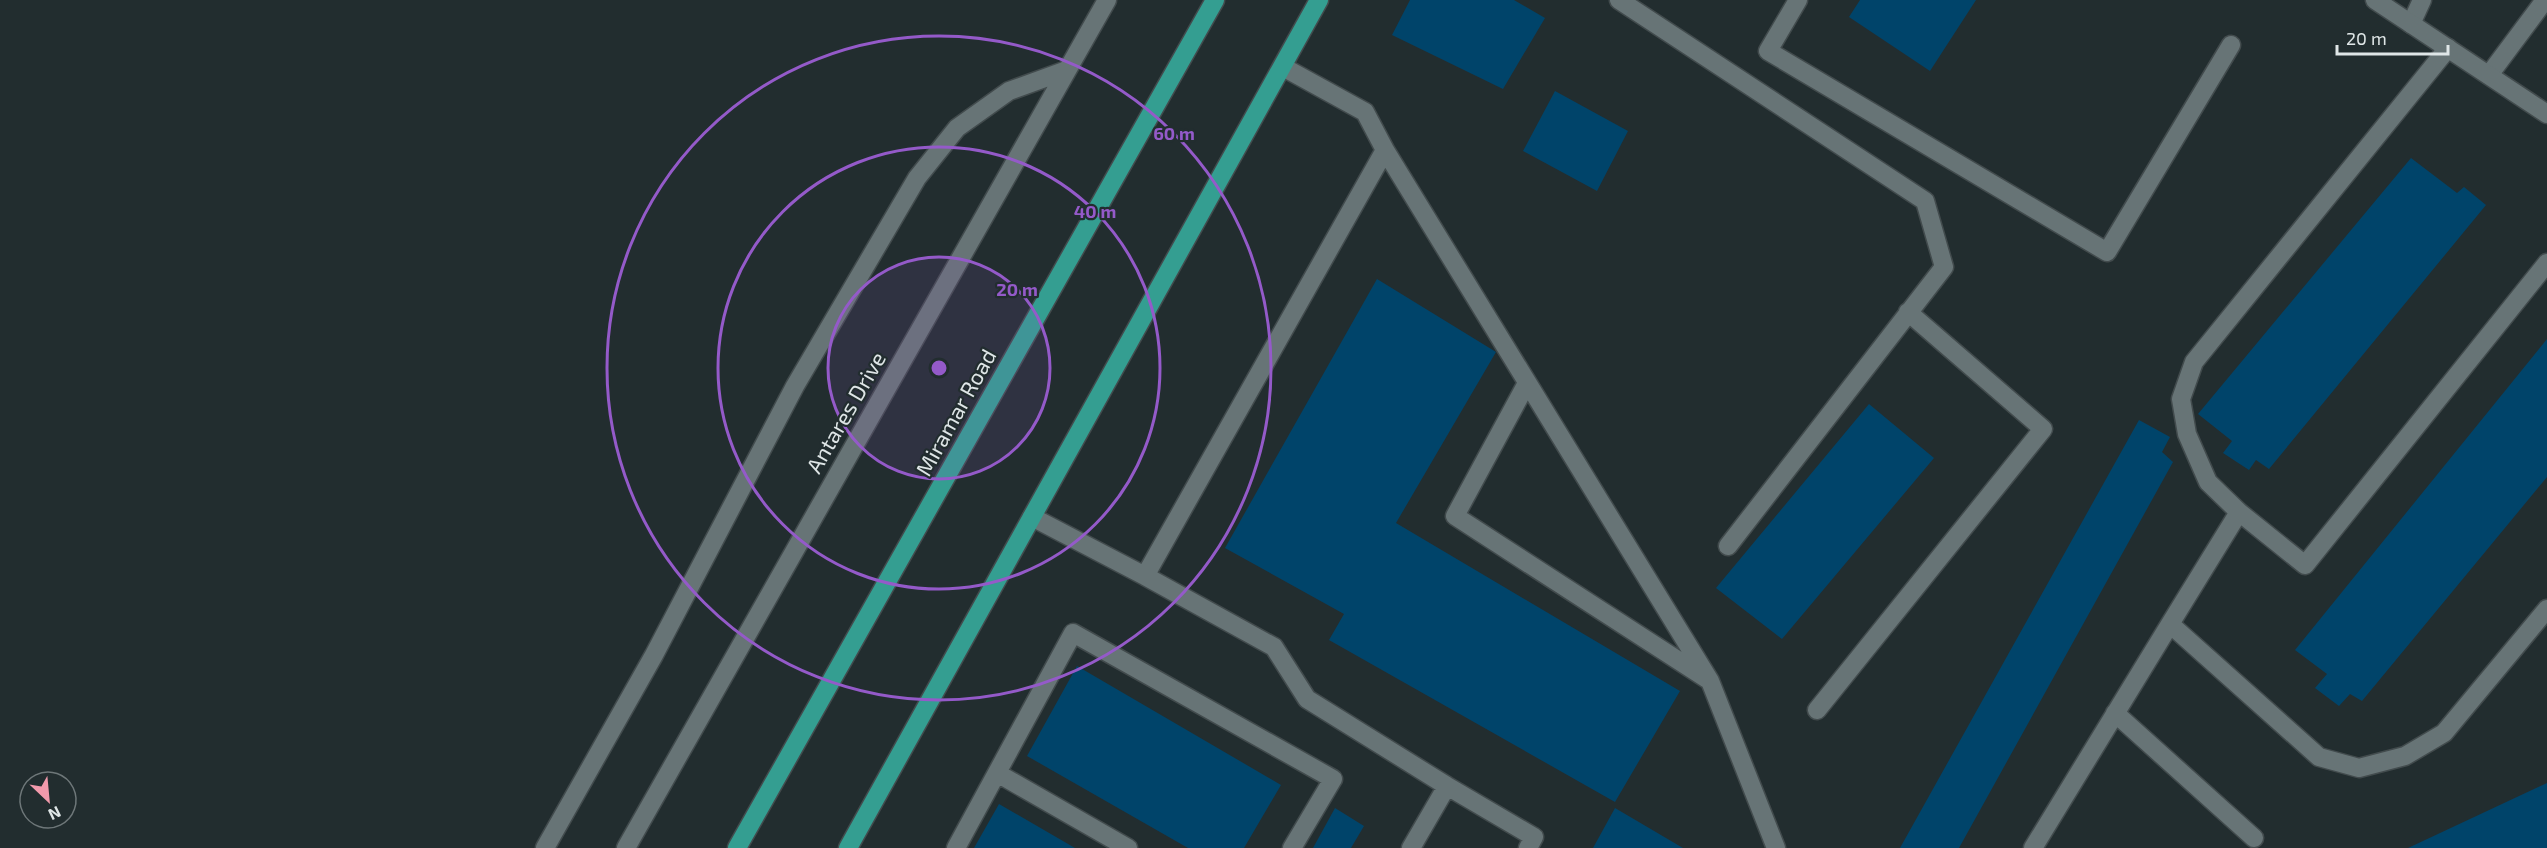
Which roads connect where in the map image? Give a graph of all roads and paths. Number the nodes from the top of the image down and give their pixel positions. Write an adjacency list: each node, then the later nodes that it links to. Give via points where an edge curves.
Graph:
1 (1107, 0): 13 (street, Antares Drive)
2 (1215, 0): 34 (main road, Miramar Road)
3 (1319, 0): 12 (main road)
4 (1619, 0): 18 (street, via 1925,201 1944,267)
5 (1798, 0): 10 (street, via 1768,51 2107,252)
6 (2375, 0): 9 (street)
7 (2422, 0): 9 (street)
8 (2545, 0): 14 (street)
9 (2411, 24): 11 (street)
10 (2231, 45)
11 (2448, 48): 14 (street); 20 (street, via 2194,362 2181,399 2187,434 2208,482)
12 (1282, 67): 16 (street, via 1365,112); 21 (main road)
13 (1067, 70): 32 (street, via 1009,91 957,128 917,178 795,386 654,655); 33 (street, Antares Drive)
14 (2489, 75): 15 (street)
15 (2547, 114)
16 (1385, 150): 19 (street); 23 (street)
17 (2547, 263): 20 (street, via 2305,565)
18 (1908, 312): 22 (street); 27 (street, via 2043,429)
19 (1527, 383): 26 (street); 26 (street, via 1455,516)
20 (2239, 512): 25 (street)
21 (1032, 517): 23 (street); 35 (main road)
22 (1728, 546)
23 (1145, 576): 30 (street, via 1274,647 1306,699)
24 (2547, 609): 25 (street, via 2444,733 2405,756 2359,768 2319,757)
25 (2170, 624): 28 (street)
26 (1710, 681): 41 (street)
27 (1817, 710)
28 (2115, 713): 31 (street); 42 (street)
29 (997, 773): 36 (street); 37 (street); 38 (street, via 1073,633 1333,779)
30 (1447, 786): 39 (street); 40 (street, via 1534,837)
31 (2254, 838)
32 (545, 848)
33 (626, 848)
34 (737, 848)
35 (848, 848)
36 (956, 848)
37 (1128, 848)
38 (1292, 848)
39 (1411, 848)
40 (1528, 848)
41 (1776, 848)
42 (2033, 848)

